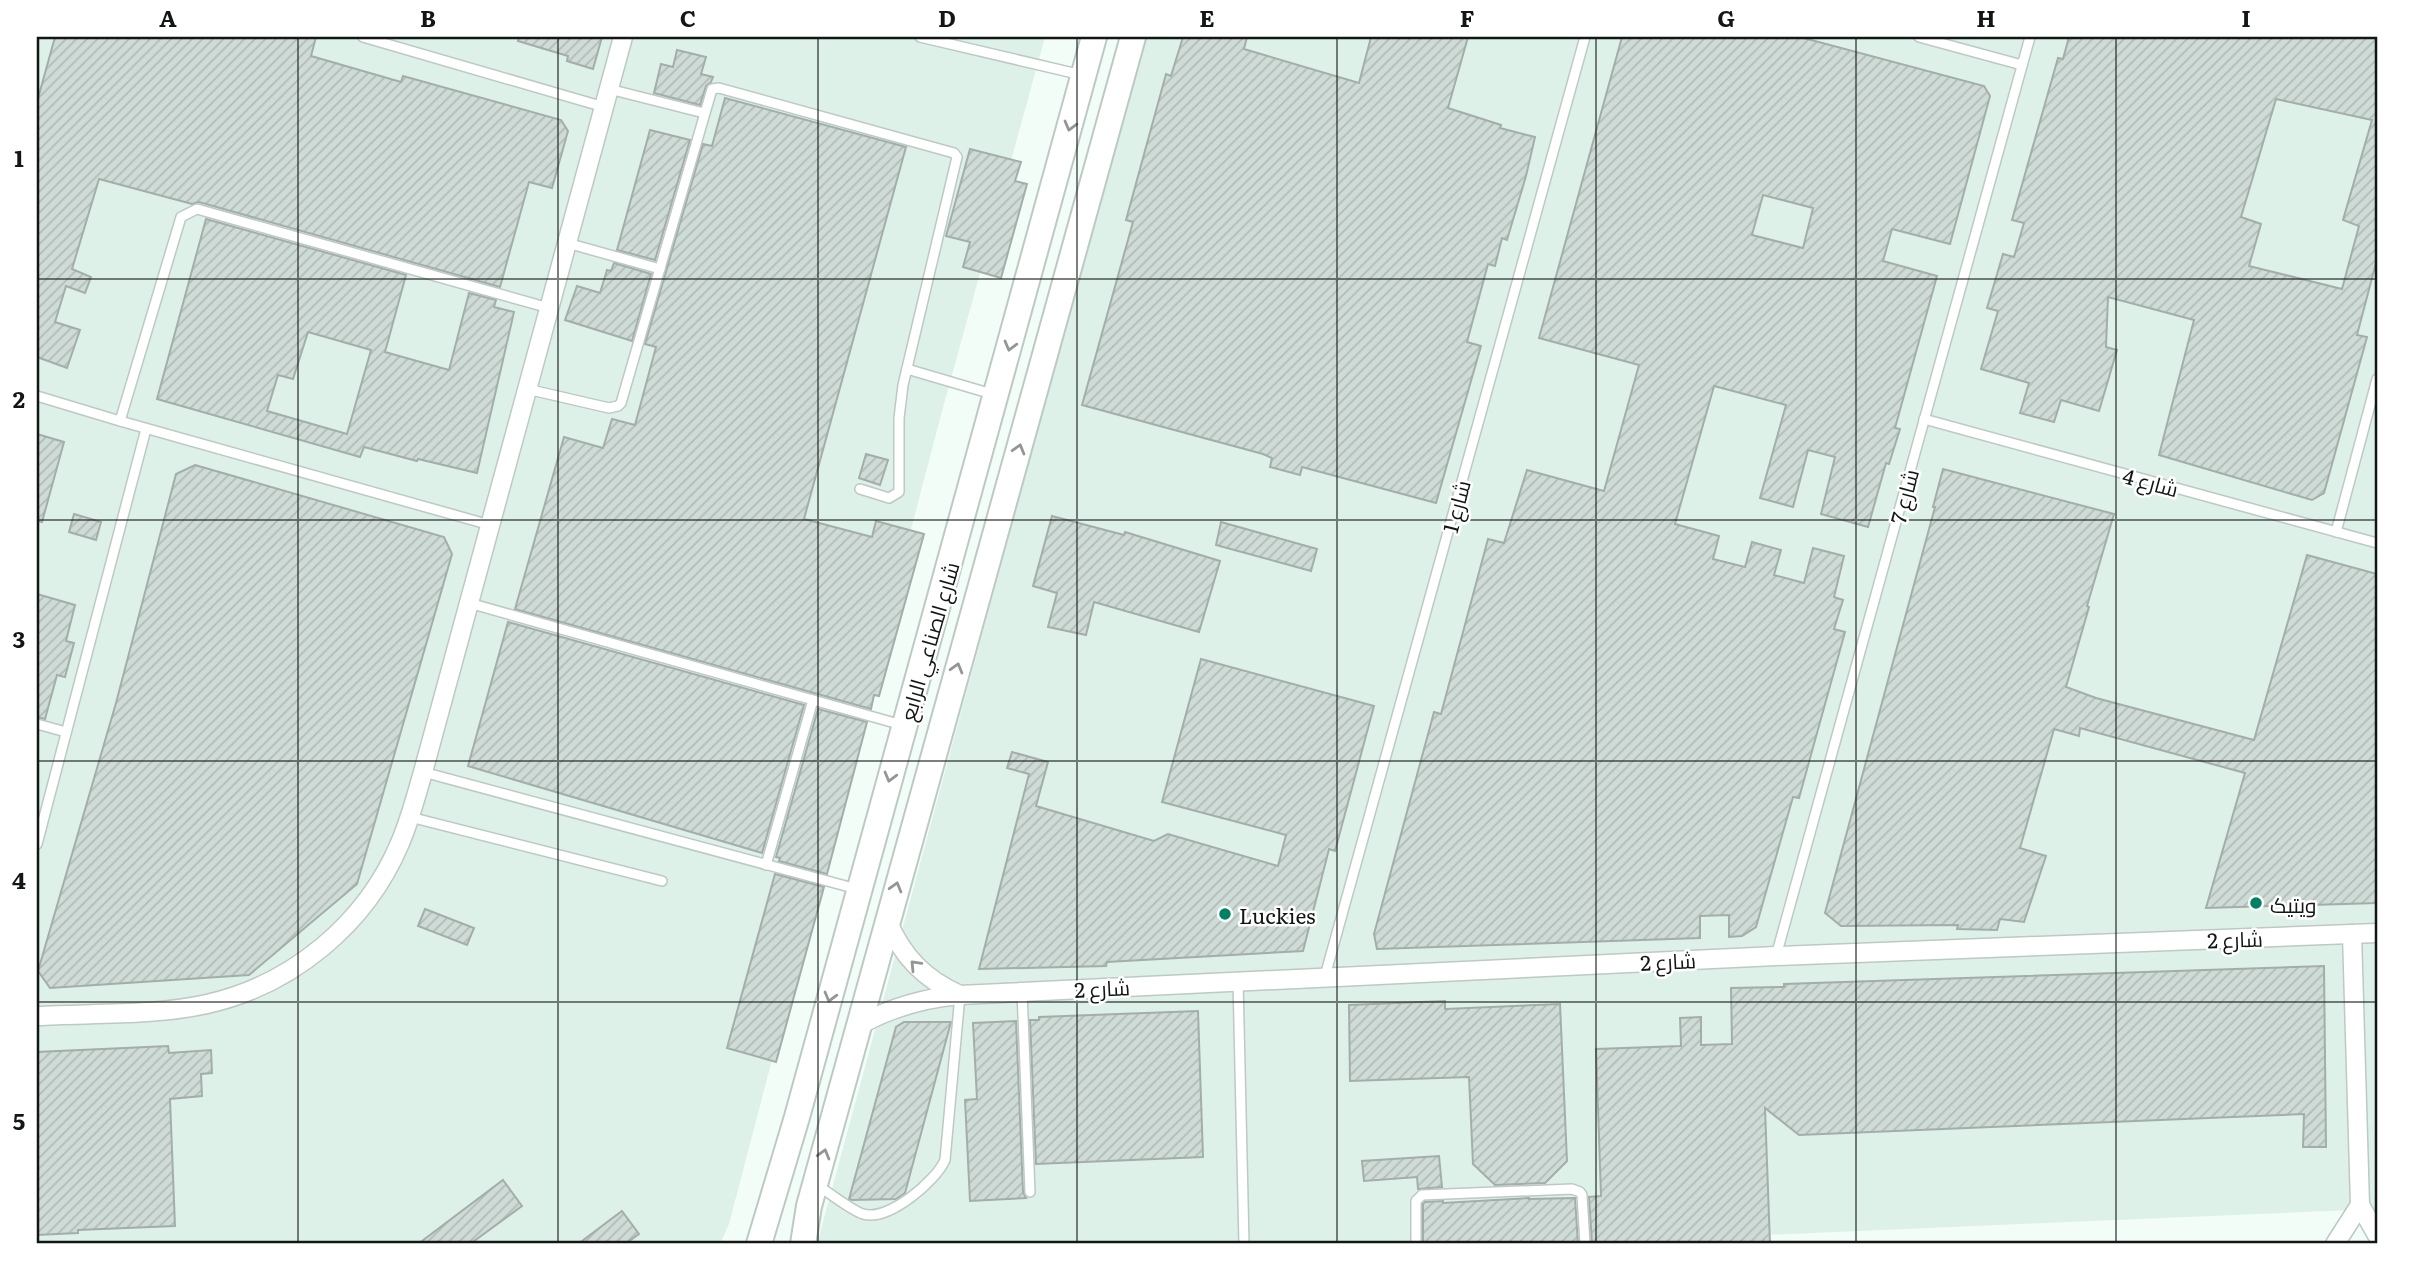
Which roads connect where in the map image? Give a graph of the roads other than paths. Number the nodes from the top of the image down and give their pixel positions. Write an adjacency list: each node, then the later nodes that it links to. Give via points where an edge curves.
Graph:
1 (363, 37): 11 (lane)
2 (623, 37): 11 (street)
3 (920, 37): 10 (lane)
4 (1094, 37): 10 (main road, شارع الصناعي الرابع)
5 (1133, 37): 39 (main road, شارع الصناعي الرابع, one-way to 5)
6 (1585, 37): 43 (lane, شارع 1)
7 (1919, 37): 9 (lane)
8 (2030, 37): 9 (lane, شارع 7)
9 (2022, 65): 21 (lane, شارع 7)
10 (1084, 75): 19 (main road, شارع الصناعي الرابع, one-way to 19)
11 (606, 98): 12 (lane); 13 (street)
12 (704, 113): 14 (lane); 16 (lane, via 716,87 957,155)
13 (567, 243): 14 (lane); 15 (street)
14 (660, 269): 18 (lane, via 618,407)
15 (549, 308): 18 (street); 22 (lane, via 197,209 181,218)
16 (907, 369): 19 (lane); 24 (lane, via 899,418 900,492 890,498)
17 (2377, 380): 26 (lane)
18 (527, 389): 25 (street)
19 (996, 395): 31 (main road, شارع الصناعي الرابع)
20 (37, 396): 22 (lane)
21 (1924, 419): 26 (lane, شارع 4); 42 (lane, شارع 7)
22 (120, 421): 23 (lane)
23 (146, 429): 25 (lane); 32 (lane)
24 (860, 489)
25 (490, 525): 28 (street)
26 (2336, 531): 27 (lane, شارع 4)
27 (2377, 543)
28 (469, 603): 29 (lane); 33 (street)
29 (813, 700): 31 (lane); 36 (lane)
30 (37, 724): 32 (lane)
31 (904, 725): 38 (main road, شارع الصناعي الرابع, one-way to 38)
32 (66, 732): 35 (lane)
33 (423, 772): 34 (street); 36 (lane)
34 (410, 817): 37 (lane); 47 (street, via 387,870 354,917 334,938 262,986 178,1009)
35 (37, 844)
36 (766, 865): 38 (lane)
37 (662, 881)
38 (859, 890): 53 (main road, شارع الصناعي الرابع, one-way to 53)
39 (887, 920): 46 (street, one-way to 39, via 940,986 907,958); 48 (main road, شارع الصناعي الرابع)
40 (2377, 933): 41 (street, شارع 2)
41 (2352, 934): 42 (street, شارع 2); 51 (street)
42 (1776, 956): 43 (street, شارع 2)
43 (1325, 976): 44 (street, شارع 2)
44 (1238, 980): 45 (street, شارع 2); 55 (lane)
45 (1022, 992): 46 (street, شارع 2); 50 (lane)
46 (960, 995): 48 (street, شارع 2, via 908,1003); 49 (lane, via 945,1160 940,1171 887,1213 864,1215)
47 (37, 1016)
48 (861, 1024): 49 (main road, شارع الصناعي الرابع, one-way to 48)
49 (815, 1184): 54 (main road, شارع الصناعي الرابع)
50 (1030, 1192)
51 (2360, 1205): 52 (street); 58 (street)
52 (2377, 1235)
53 (760, 1242)
54 (803, 1244)
55 (1244, 1244)
56 (1416, 1244): 57 (lane, via 1416,1206 1422,1195 1572,1189 1582,1195)
57 (1585, 1244)
58 (2335, 1244)

